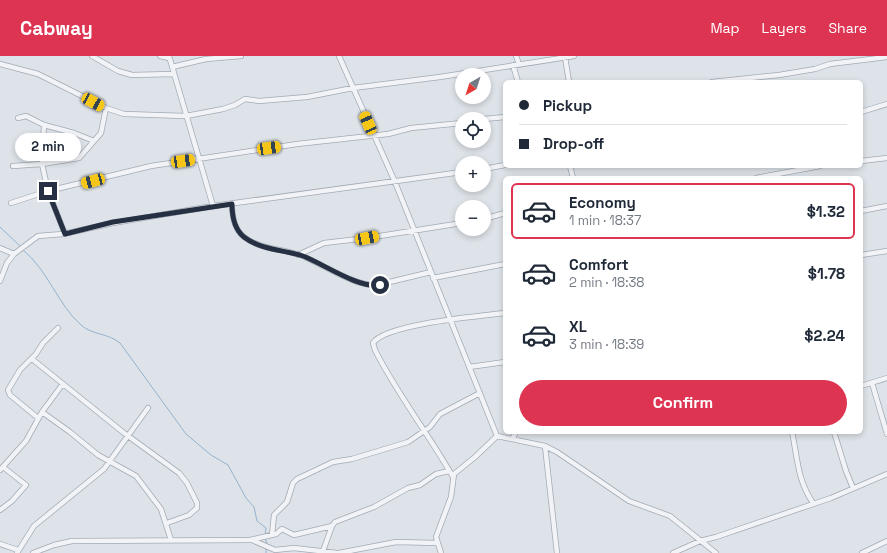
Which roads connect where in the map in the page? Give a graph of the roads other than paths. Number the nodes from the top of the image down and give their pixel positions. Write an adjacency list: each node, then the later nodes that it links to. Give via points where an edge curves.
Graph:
1 (92, 56): 14 (street, via 118,71 132,75)
2 (160, 56): 7 (street)
3 (242, 56): 13 (street, via 206,59)
4 (339, 56): 18 (street)
5 (516, 56): 11 (street)
6 (574, 56): 8 (street)
7 (169, 57): 13 (street)
8 (565, 57): 11 (street); 16 (street)
9 (887, 57): 17 (street, via 830,64 779,75)
10 (0, 64): 20 (street, via 38,74)
11 (519, 64): 12 (street)
12 (513, 65): 15 (street); 18 (street)
13 (172, 67): 14 (street)
14 (173, 74): 22 (street)
15 (517, 80)
16 (569, 80)
17 (731, 80)
18 (353, 88): 22 (street, via 307,97 259,101 245,99 223,109); 28 (street)
19 (887, 104): 21 (street)
20 (106, 108): 22 (street, via 124,114); 29 (street, via 103,130)
21 (863, 111)
22 (186, 116): 31 (street)
23 (503, 117): 25 (street)
24 (18, 118): 27 (street, via 26,116)
25 (491, 118)
26 (455, 124): 28 (street)
27 (44, 125): 29 (street); 33 (street)
28 (373, 134): 31 (street); 40 (street)
29 (94, 141): 33 (street, via 79,158)
30 (887, 158): 32 (street)
31 (198, 159): 41 (street, via 128,170); 44 (street)
32 (863, 161)
33 (42, 164): 35 (street); 41 (street)
34 (503, 165): 36 (street)
35 (13, 166)
36 (491, 168)
37 (809, 168): 39 (street)
38 (455, 173): 40 (street)
39 (767, 176)
40 (394, 182): 43 (street); 50 (street)
41 (48, 191): 42 (street); 51 (street)
42 (11, 203)
43 (232, 204): 44 (street); 55 (street, via 233,220 244,237 279,251)
44 (213, 206): 51 (street, via 113,222)
45 (887, 206): 46 (street)
46 (863, 211)
47 (503, 213): 48 (street)
48 (491, 216)
49 (455, 224): 50 (street)
50 (413, 229): 55 (street, via 324,243); 58 (street)
51 (65, 234): 54 (street, via 38,236)
52 (0, 248): 54 (street)
53 (887, 252): 56 (street)
54 (14, 254): 60 (street)
55 (298, 255): 58 (street, via 371,285)
56 (863, 255)
57 (503, 264): 59 (street)
58 (431, 272): 59 (street)
59 (433, 278): 62 (street)
60 (0, 281)
61 (503, 313): 62 (street)
62 (451, 320): 66 (street); 75 (street, via 390,332 374,343 392,384)
63 (58, 328): 64 (street)
64 (32, 359): 69 (street); 74 (street, via 19,373 8,392)
65 (503, 362): 66 (street)
66 (469, 367): 71 (street)
67 (887, 378): 68 (street)
68 (872, 383): 70 (street); 79 (street)
69 (62, 384): 73 (street); 80 (street)
70 (863, 385)
71 (480, 393): 75 (street, via 440,414); 81 (street)
72 (148, 408): 80 (street)
73 (42, 412): 74 (street); 84 (street)
74 (38, 418): 85 (street, via 26,442)
75 (425, 431): 86 (street); 94 (street, via 408,442 333,462 297,479 287,502 274,514)
76 (515, 434): 82 (street)
77 (792, 434): 90 (street, via 800,478)
78 (835, 434): 89 (street)
79 (887, 434)
80 (128, 436): 84 (street); 92 (street, via 182,476 197,503 197,508 193,512)
81 (497, 436): 82 (street); 88 (street)
82 (513, 438): 83 (street)
83 (545, 446): 97 (street, via 629,500 670,516); 107 (street)
84 (110, 463): 92 (street, via 136,476 161,509); 102 (street, via 34,526)
85 (2, 468): 91 (street, via 26,485)
86 (450, 471): 88 (street); 93 (street, via 436,474 420,485 408,488 374,507 339,520)
87 (887, 474): 89 (street)
88 (453, 476): 99 (street, via 451,497 438,528)
89 (853, 488): 90 (street)
90 (813, 503): 97 (street)
91 (0, 510)
92 (167, 523): 95 (street)
93 (332, 526): 94 (street, via 294,535 282,530); 103 (street)
94 (272, 535): 96 (street)
95 (171, 540): 96 (street); 104 (street, via 72,541)
96 (252, 540): 103 (street, via 275,550 294,548)
97 (700, 541): 108 (street); 109 (street)
98 (887, 541): 101 (street)
99 (437, 543): 105 (street, via 396,542); 106 (street)
100 (0, 544): 102 (street)
101 (873, 551): 110 (street)
102 (17, 552)
103 (323, 552): 105 (street)
104 (33, 553)
105 (338, 553)
106 (441, 553)
107 (557, 553)
108 (673, 553)
109 (716, 553)
110 (862, 553)

